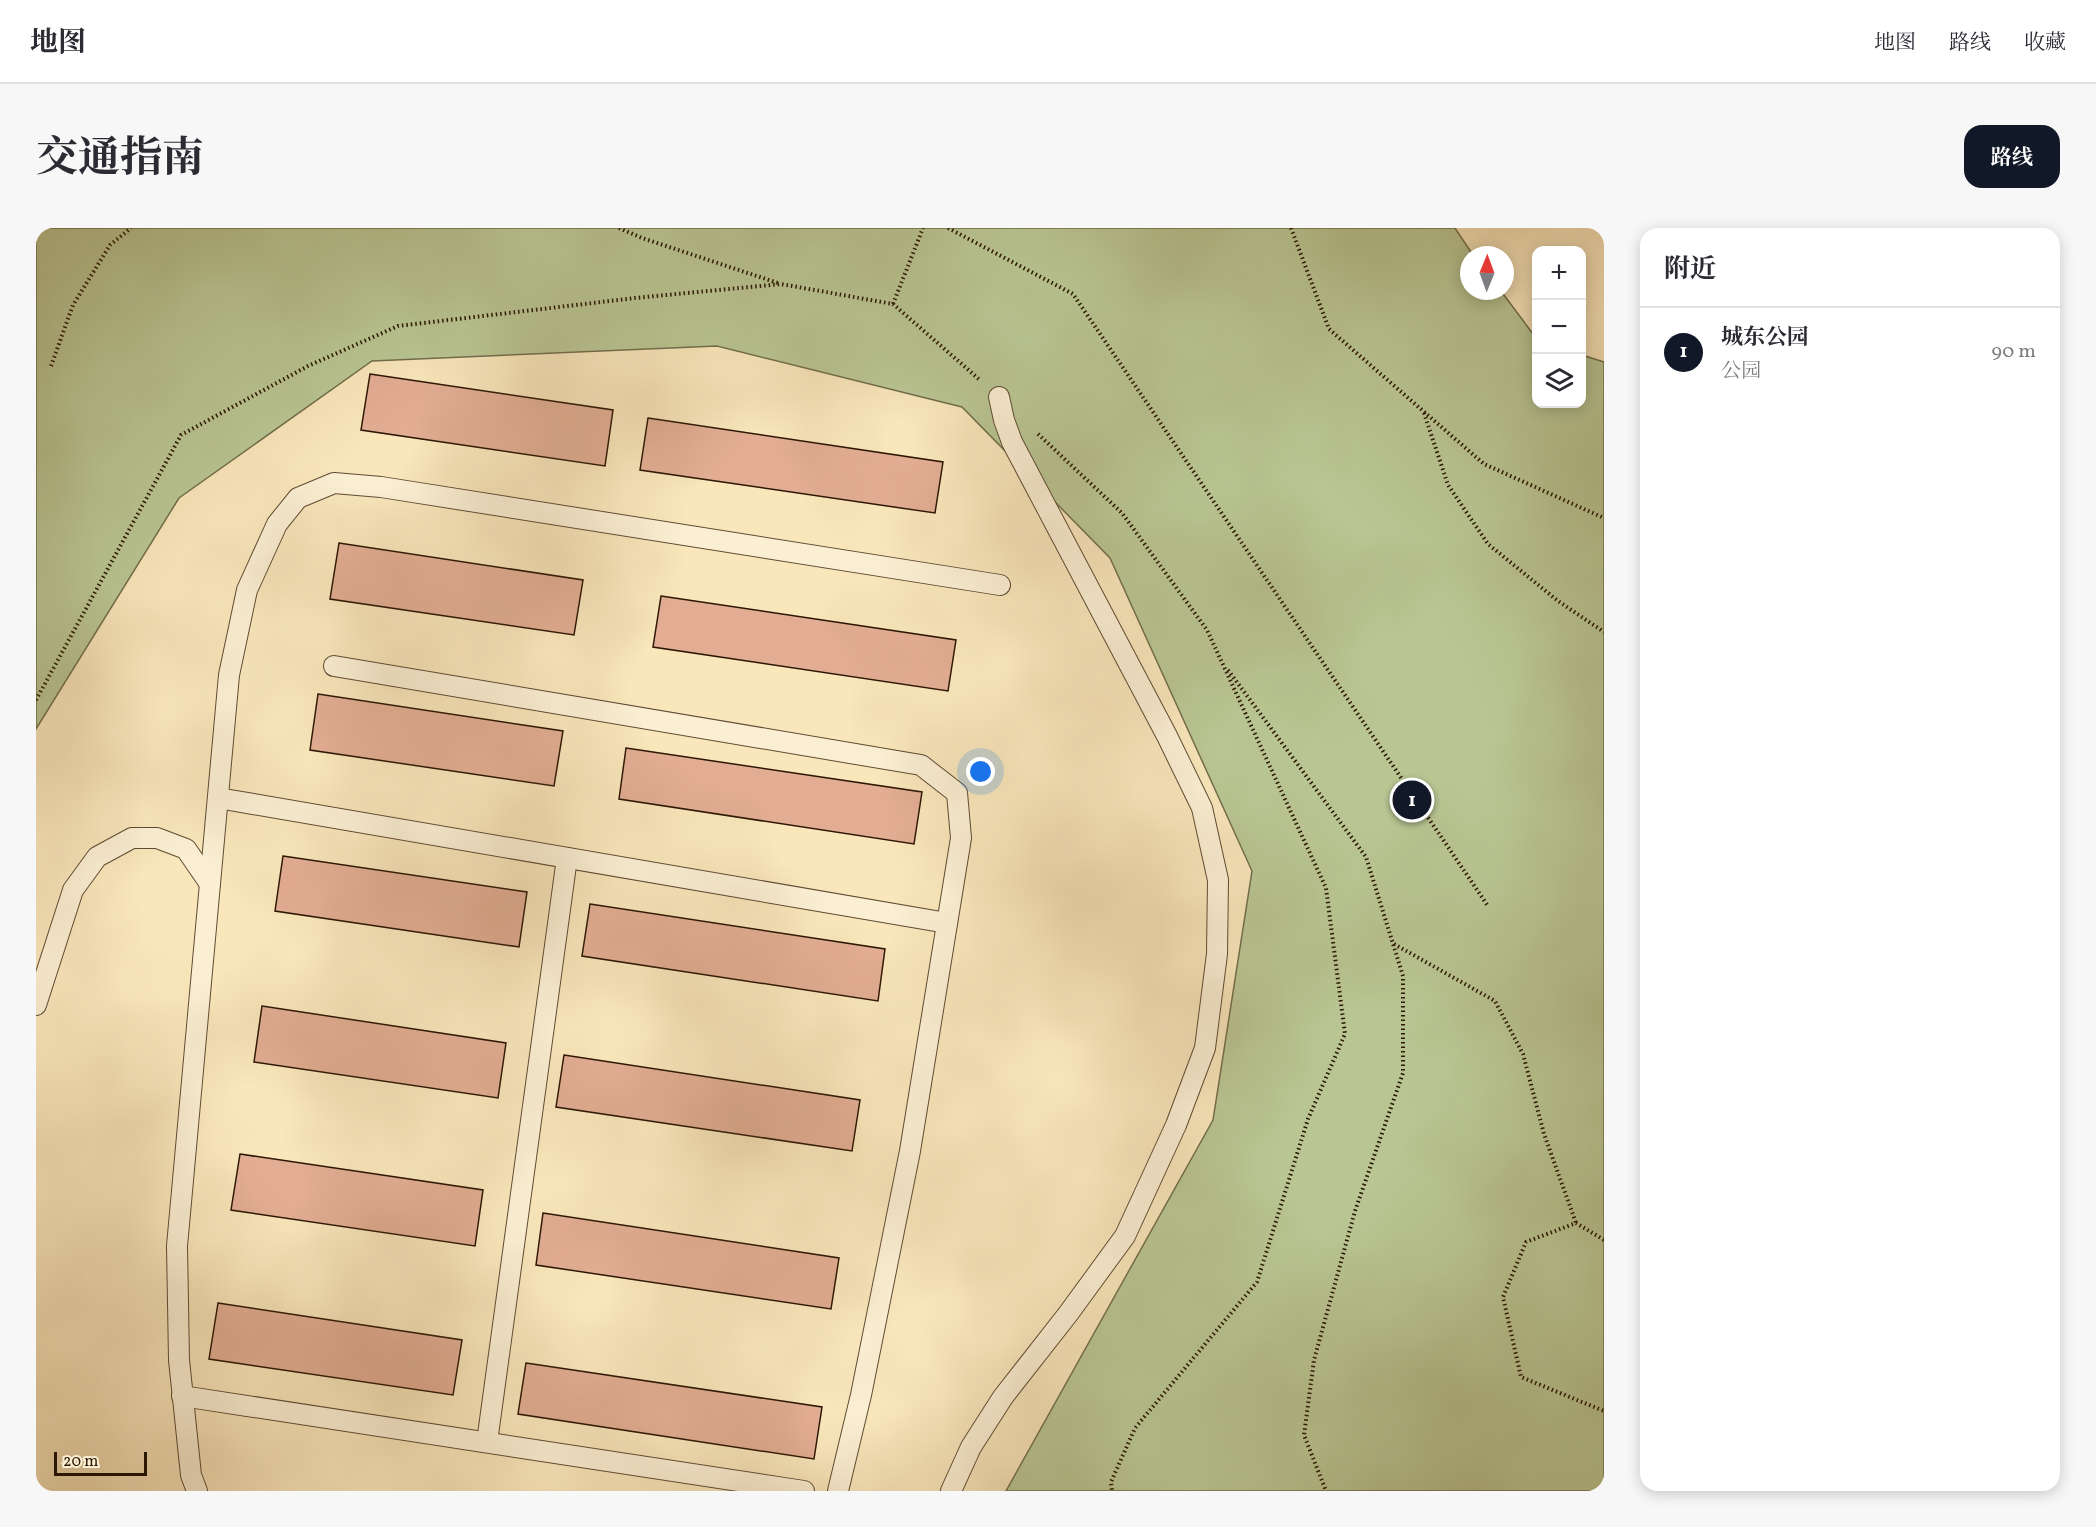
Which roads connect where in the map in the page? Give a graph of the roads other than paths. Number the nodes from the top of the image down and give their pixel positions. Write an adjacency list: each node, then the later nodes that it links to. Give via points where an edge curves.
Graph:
1 (999, 397): 14 (lane, via 1012,442 1202,808 1218,880 1217,954 1205,1048 1176,1125 1125,1236 1003,1396 971,1447)
2 (1000, 585): 4 (lane, via 381,487 334,483 298,498 277,524 247,590 229,675)
3 (334, 666): 7 (lane, via 921,765 957,793 961,838)
4 (218, 798): 5 (lane); 6 (lane)
5 (567, 858): 7 (lane); 10 (lane)
6 (210, 884): 8 (lane, via 186,849 157,838 132,838 97,857 73,890); 9 (lane, via 177,1245)
7 (946, 923): 13 (lane, via 910,1151)
8 (36, 1005)
9 (182, 1396): 10 (lane); 11 (lane, via 191,1474)
10 (488, 1442): 12 (lane)
11 (197, 1491)
12 (804, 1491)
13 (838, 1491)
14 (951, 1491)

